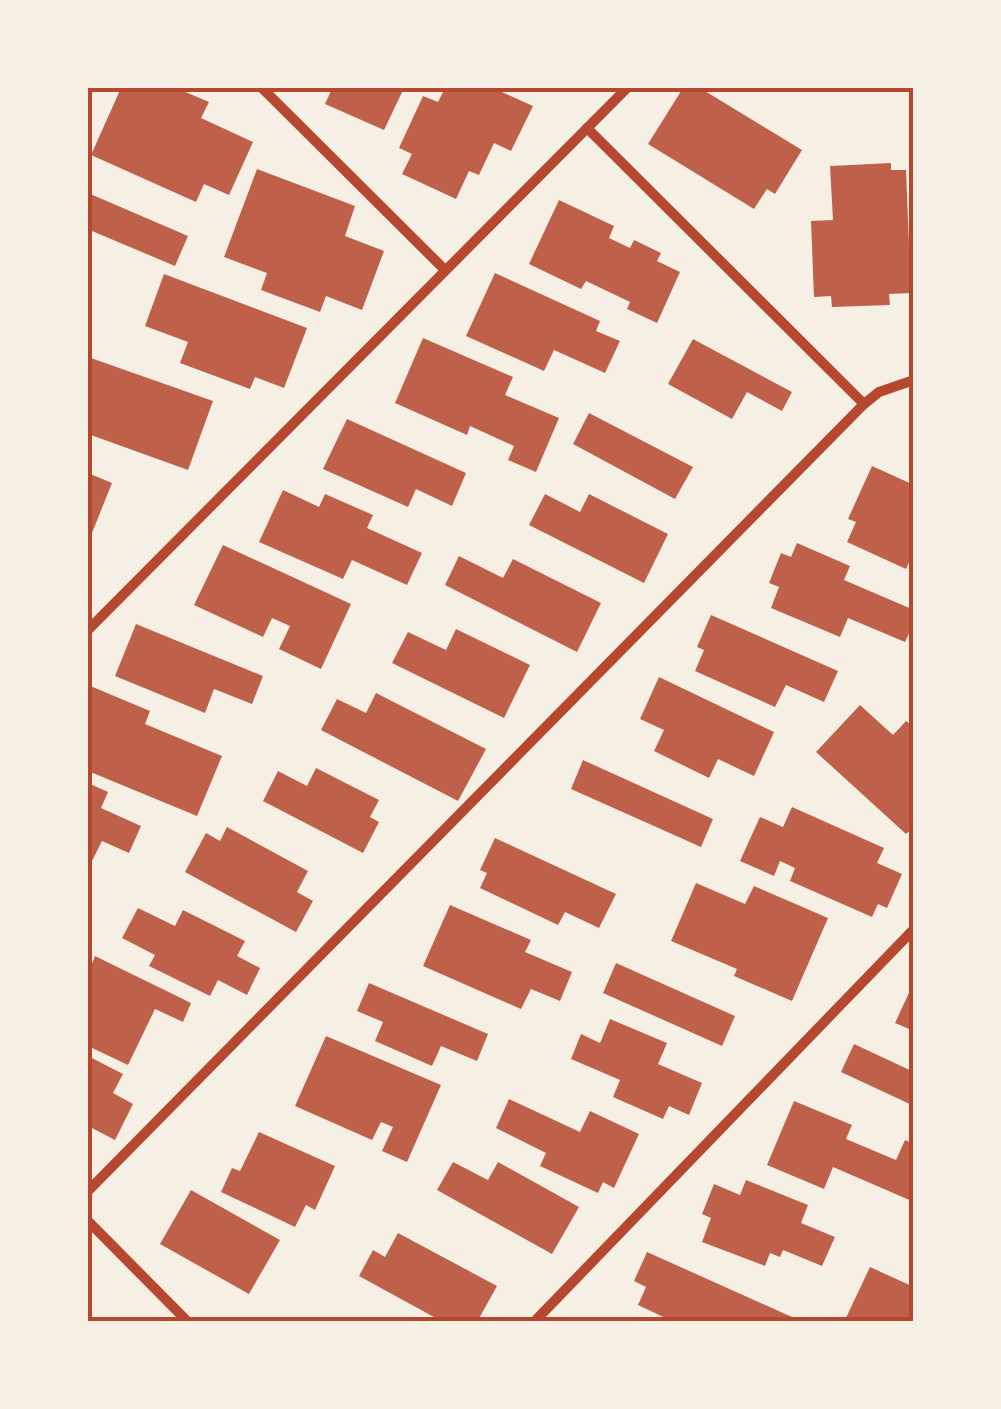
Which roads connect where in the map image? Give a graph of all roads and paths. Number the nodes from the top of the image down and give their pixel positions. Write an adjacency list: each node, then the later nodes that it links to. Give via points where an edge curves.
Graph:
1 (262, 88): 4 (street)
2 (627, 88): 3 (street)
3 (588, 128): 4 (street); 6 (street)
4 (444, 270): 7 (street)
5 (914, 380): 6 (street)
6 (864, 404): 9 (street)
7 (88, 630)
8 (914, 929): 12 (street)
9 (88, 1191)
10 (88, 1221): 11 (street)
11 (188, 1322)
12 (534, 1322)

